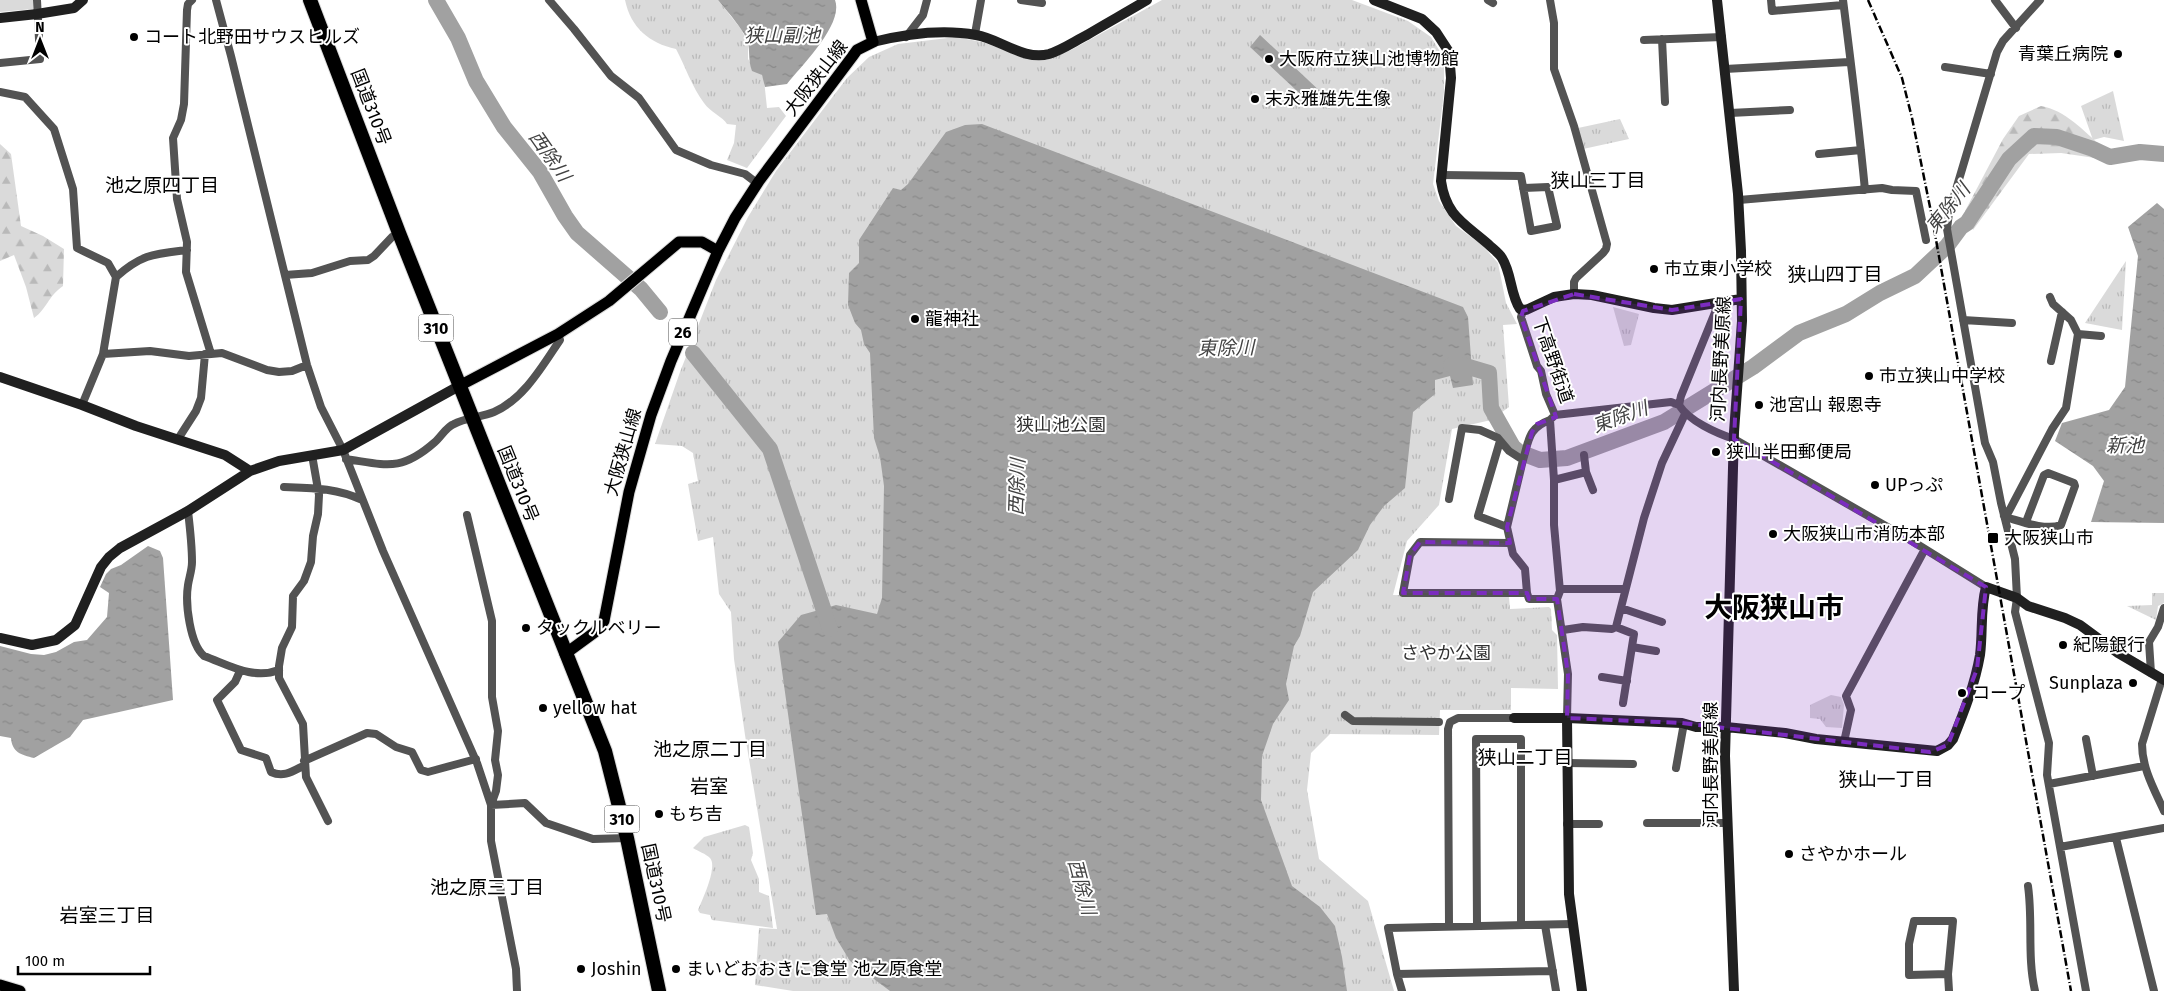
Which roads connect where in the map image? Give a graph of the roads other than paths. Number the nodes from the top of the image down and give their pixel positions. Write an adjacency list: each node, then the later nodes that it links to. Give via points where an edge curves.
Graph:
1 (37, 0): 21 (street)
2 (83, 0): 21 (street, via 74,8)
3 (192, 0): 48 (street, via 188,4 184,104 173,138 177,199)
4 (216, 0): 50 (street)
5 (310, 0): 46 (highway, 国道310号 / 310)
6 (549, 0): 42 (street, via 611,76 640,98 676,150 744,174)
7 (862, 0): 29 (main road, 大阪狭山線)
8 (927, 0): 25 (street, via 923,15)
9 (981, 0): 24 (street)
10 (1021, 0): 19 (street)
11 (1146, 0): 24 (street, via 1049,54 1024,52)
12 (1374, 0): 41 (street, via 1422,20 1436,32 1449,52 1451,78)
13 (1550, 0): 52 (street, via 1554,23 1554,69 1574,126 1606,244 1603,253 1576,278)
14 (1717, 0): 26 (street, 河内長野美原線)
15 (1771, 0): 20 (street, via 1772,11)
16 (1994, 0): 23 (street)
17 (2040, 0): 23 (street)
18 (1843, 2): 20 (street); 30 (street)
19 (1042, 3)
20 (1807, 4)
21 (38, 14): 22 (street); 31 (street, via 40,60)
22 (0, 18)
23 (2016, 28): 34 (street, via 2000,47)
24 (975, 34): 25 (street)
25 (906, 36): 29 (street)
26 (1722, 36): 28 (street); 33 (street, 河内長野美原線)
27 (1644, 40): 28 (street)
28 (1662, 40): 36 (street)
29 (873, 42): 42 (main road, 大阪狭山線 / 26, via 857,50)
30 (1849, 62): 33 (street); 39 (street)
31 (0, 63)
32 (1945, 67): 34 (street)
33 (1725, 69): 38 (street, 河内長野美原線)
34 (1991, 74): 58 (street, via 1947,222)
35 (0, 92): 51 (street, via 25,97 54,128 72,189 77,248 108,263)
36 (1665, 102)
37 (1790, 110): 38 (street)
38 (1730, 113): 45 (street, 河内長野美原線)
39 (1861, 150): 40 (street); 44 (street)
40 (1819, 154)
41 (1442, 175): 43 (street, via 1521,176); 56 (street, via 1443,194 1448,206 1465,227 1502,256 1517,304)
42 (758, 184): 49 (main road, 大阪狭山線 / 26)
43 (1523, 188): 43 (street, via 1548,187 1557,226 1531,231)
44 (1864, 190): 45 (street); 47 (street, via 1916,191)
45 (1739, 200): 54 (street, 河内長野美原線)
46 (399, 233): 50 (street, via 368,260 350,261 312,273); 68 (highway, 国道310号 / 310)
47 (1926, 240)
48 (187, 250): 51 (street, via 144,257); 64 (street, via 187,280)
49 (718, 251): 60 (main road, via 702,242 679,242 609,301); 109 (main road, 大阪狭山線 / 26, via 650,415 629,492 604,621 595,632)
50 (285, 275): 66 (street)
51 (116, 277): 63 (street)
52 (1574, 294): 55 (street, via 1672,310); 56 (street, via 1554,297)
53 (2050, 297): 57 (street)
54 (1742, 299): 55 (street); 74 (street, 河内長野美原線)
55 (1714, 304): 70 (street, via 1716,310)
56 (1524, 311): 71 (street, 下高野街道, via 1521,317 1541,371)
57 (2062, 312): 61 (street, via 2072,320); 65 (street)
58 (1963, 320): 59 (street); 90 (street, via 1985,443 1993,462)
59 (2012, 323)
60 (558, 334): 68 (main road); 72 (street, via 560,340 521,392 495,412)
61 (2078, 334): 62 (street); 90 (street, via 2066,408)
62 (2101, 336)
63 (103, 354): 64 (street, via 150,351 188,356); 69 (street)
64 (208, 354): 66 (street, via 222,353 267,370 292,371); 73 (street, via 201,398)
65 (2052, 361)
66 (307, 365): 76 (street, via 321,407)
67 (0, 378): 69 (street)
68 (459, 386): 72 (highway, 国道310号 / 310); 76 (street)
69 (82, 405): 73 (street)
70 (1682, 410): 71 (street, 下高野街道, via 1671,402); 74 (street); 97 (street, via 1644,518)
71 (1552, 417): 79 (street, via 1537,424); 82 (street)
72 (473, 419): 76 (street, via 454,424 404,463 390,465); 109 (highway, 国道310号 / 310)
73 (178, 439): 80 (street, via 225,455)
74 (1734, 439): 94 (street); 122 (street, 河内長野美原線)
75 (1500, 441): 79 (street, via 1509,451); 86 (street, via 1480,430 1462,428); 92 (street, via 1478,516)
76 (345, 454): 77 (street); 87 (street)
77 (312, 455): 80 (street); 84 (street)
78 (1584, 455): 81 (street)
79 (1524, 456): 92 (street)
80 (250, 471): 88 (street)
81 (1586, 472): 82 (street); 85 (street)
82 (1554, 480): 96 (street)
83 (284, 487): 84 (street)
84 (318, 488): 87 (street, via 347,493); 110 (street, via 311,562 304,581 293,596 292,627 282,648)
85 (1593, 490)
86 (1450, 499)
87 (362, 500): 125 (street)
88 (188, 511): 106 (street, via 109,556 75,625 56,640 32,645); 111 (street, via 192,537 192,564 187,586 191,633 204,656)
89 (467, 515): 133 (street, via 492,621 492,697 498,731 495,760 498,775)
90 (2004, 516): 91 (street); 99 (street, via 2016,559)
91 (2026, 522): 91 (street, via 2061,525 2074,483 2044,474)
92 (1507, 528): 93 (street)
93 (1510, 543): 98 (street, via 1513,554 1525,569); 98 (street, via 1420,542 1410,555 1402,593)
94 (1924, 549): 95 (street); 124 (street, via 1846,696 1851,710)
95 (1986, 587): 99 (street); 124 (street, via 1981,608 1977,670 1960,721 1948,745 1930,752)
96 (1560, 589): 97 (street); 100 (street)
97 (1626, 589): 101 (street)
98 (1527, 593): 100 (street, via 1530,599)
99 (2017, 598): 112 (street, via 2028,606 2080,625); 132 (street, via 2016,612 2049,743)
100 (1558, 599): 105 (street)
101 (1621, 608): 103 (street); 104 (street)
102 (2164, 608): 112 (street, via 2149,642)
103 (1662, 622)
104 (1616, 627): 105 (street); 107 (street, via 1634,634)
105 (1563, 630): 119 (street, via 1568,674)
106 (0, 638)
107 (1632, 647): 108 (street); 115 (street)
108 (1656, 651)
109 (565, 654): 141 (highway, 国道310号 / 310, via 605,751)
110 (279, 670): 111 (street, via 263,673); 126 (street, via 279,678 303,724)
111 (240, 671): 126 (street, via 235,682 216,700 241,750 266,758 271,772 278,775 286,775)
112 (2151, 673): 114 (street)
113 (1602, 677): 115 (street)
114 (2163, 680): 129 (street, via 2142,744)
115 (1627, 681): 116 (street)
116 (1623, 703)
117 (1345, 715): 120 (street, via 1353,721)
118 (1514, 718): 119 (street); 146 (street, via 1458,718 1450,722)
119 (1567, 718): 121 (street); 127 (street)
120 (1439, 722)
121 (1684, 723): 122 (street, via 1696,727); 130 (street)
122 (1726, 727): 124 (street); 136 (street, 河内長野美原線)
123 (2086, 739): 131 (street)
124 (1844, 742)
125 (476, 759): 126 (street, via 428,772 421,770 412,752 376,734 367,733); 133 (street)
126 (304, 763): 135 (street, via 306,777)
127 (1567, 763): 128 (street); 138 (street)
128 (1632, 764)
129 (2144, 766): 131 (street); 134 (street)
130 (1676, 768)
131 (2093, 776): 132 (street)
132 (2049, 784): 143 (street)
133 (491, 805): 141 (street, via 525,803 546,823 593,839); 155 (street, via 491,841 516,969)
134 (2164, 811)
135 (328, 821)
136 (1727, 822): 137 (street); 160 (street, 河内長野美原線)
137 (1646, 823)
138 (1567, 824): 139 (street); 145 (street)
139 (1600, 824)
140 (2164, 828): 142 (street)
141 (627, 838): 156 (highway, 国道310号 / 310)
142 (2116, 838): 143 (street); 164 (street)
143 (2060, 847): 163 (street)
144 (2028, 886): 162 (street)
145 (1572, 924): 148 (street); 159 (street)
146 (1449, 925): 149 (street); 151 (street, via 1388,928)
147 (1521, 925): 148 (street); 149 (street); 149 (street, via 1521,739 1476,739)
148 (1545, 925): 150 (street)
149 (1477, 926)
150 (1553, 971): 151 (street); 158 (street)
151 (1396, 974): 157 (street)
152 (1948, 974): 152 (street, via 1953,921 1914,921 1909,944 1909,975); 161 (street)
153 (0, 985): 154 (main road)
154 (20, 991)
155 (517, 991)
156 (659, 991)
157 (1402, 991)
158 (1556, 991)
159 (1582, 991)
160 (1734, 991)
161 (1949, 991)
162 (2035, 991)
163 (2086, 991)
164 (2154, 991)

